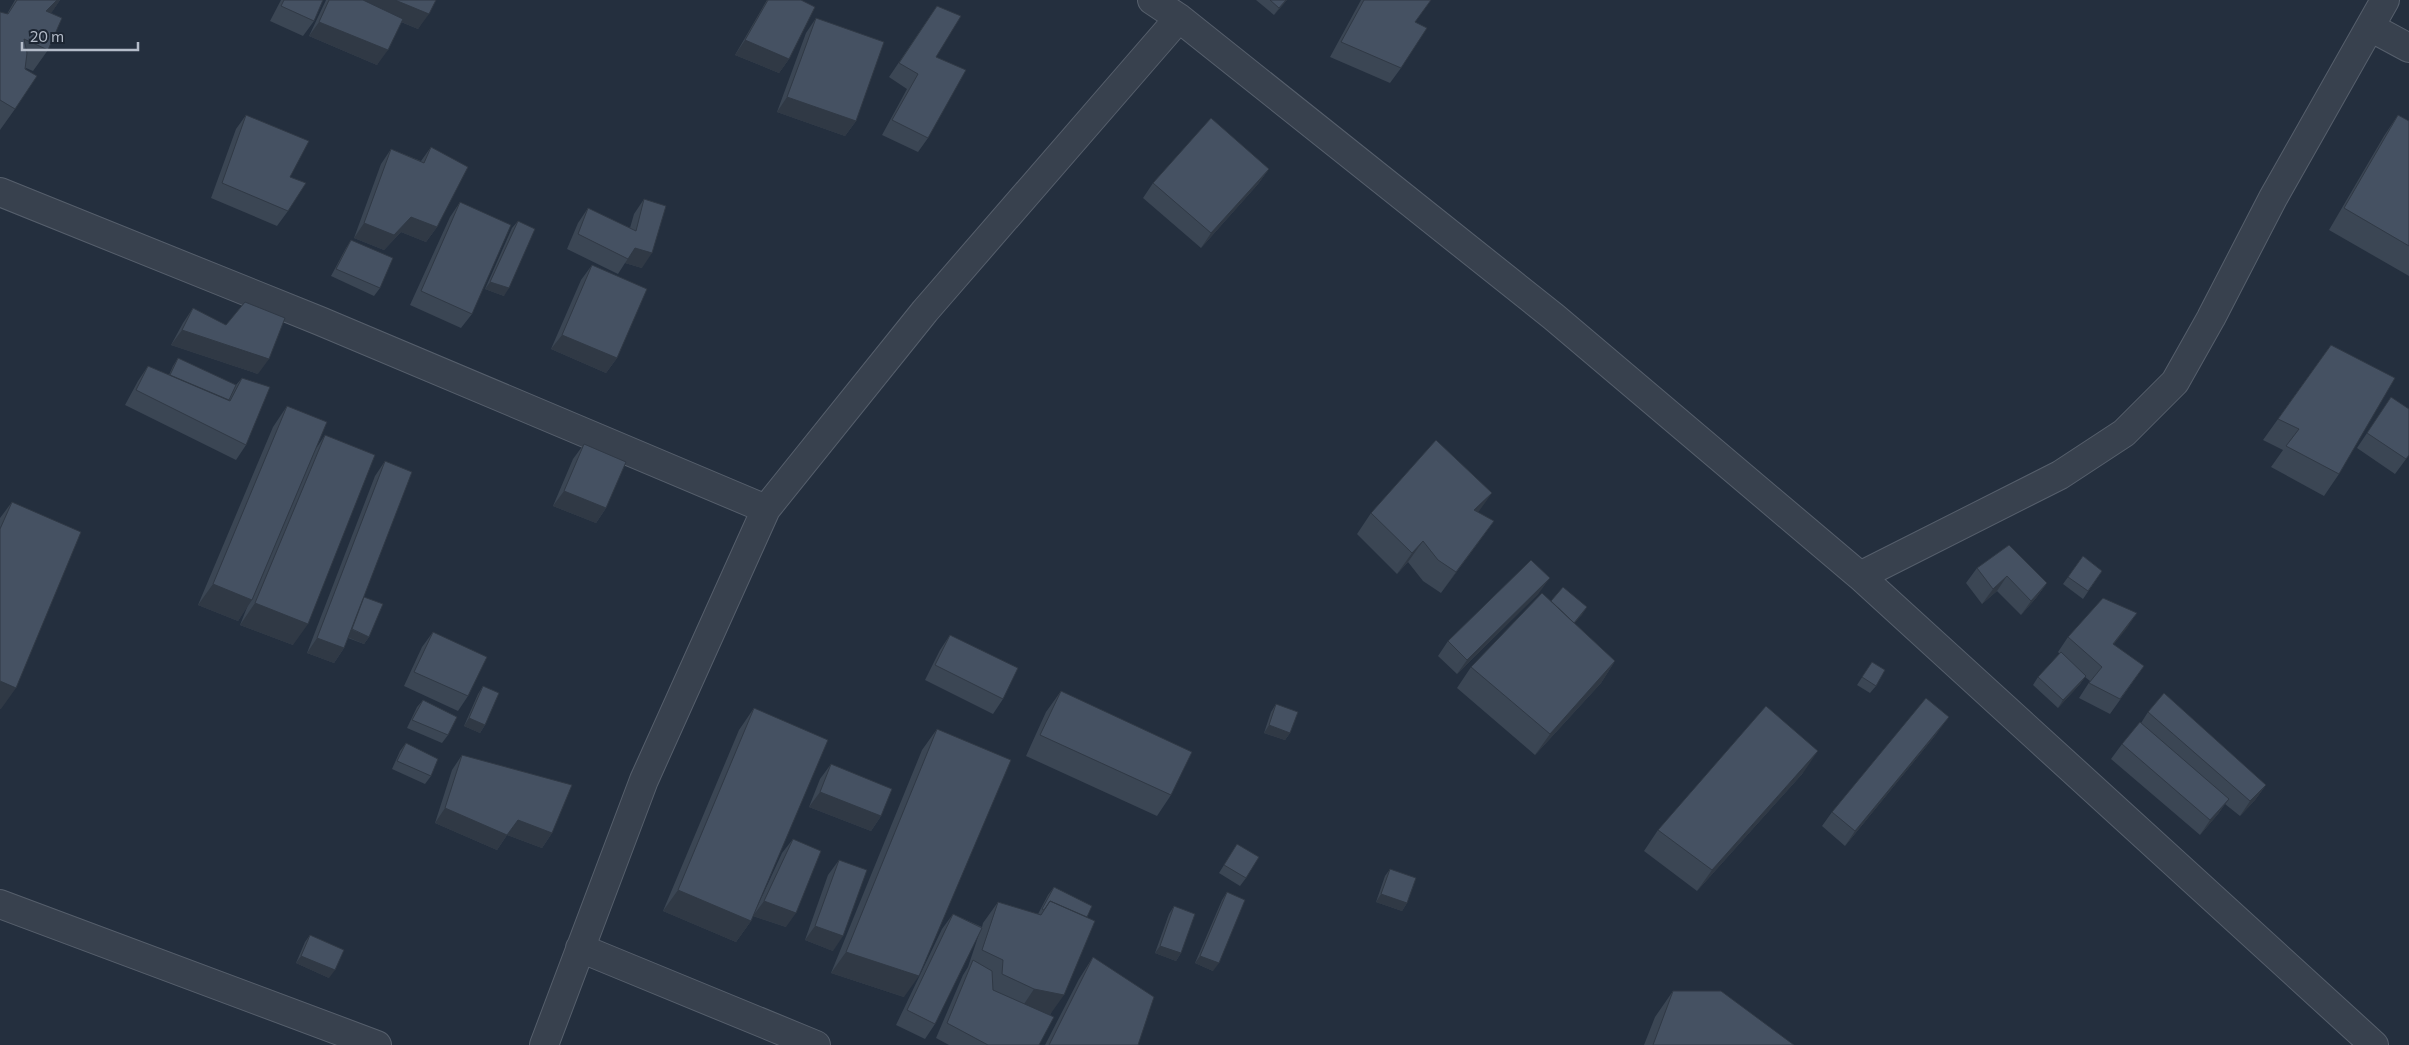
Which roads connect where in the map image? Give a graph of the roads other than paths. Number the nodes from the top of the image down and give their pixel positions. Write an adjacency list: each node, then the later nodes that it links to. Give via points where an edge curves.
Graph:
1 (1152, 0): 3 (street)
2 (2385, 0): 4 (street)
3 (1179, 18): 7 (street, via 925,310); 8 (street, via 1554,317)
4 (2370, 27): 5 (street); 8 (street, via 2175,382 2124,432 2060,476)
5 (2409, 48)
6 (0, 192): 7 (street, via 320,321)
7 (766, 509): 10 (street, via 644,780)
8 (1860, 576): 14 (street)
9 (0, 904): 11 (street)
10 (580, 948): 12 (street); 13 (street)
11 (377, 1045)
12 (544, 1045)
13 (816, 1045)
14 (2374, 1045)

